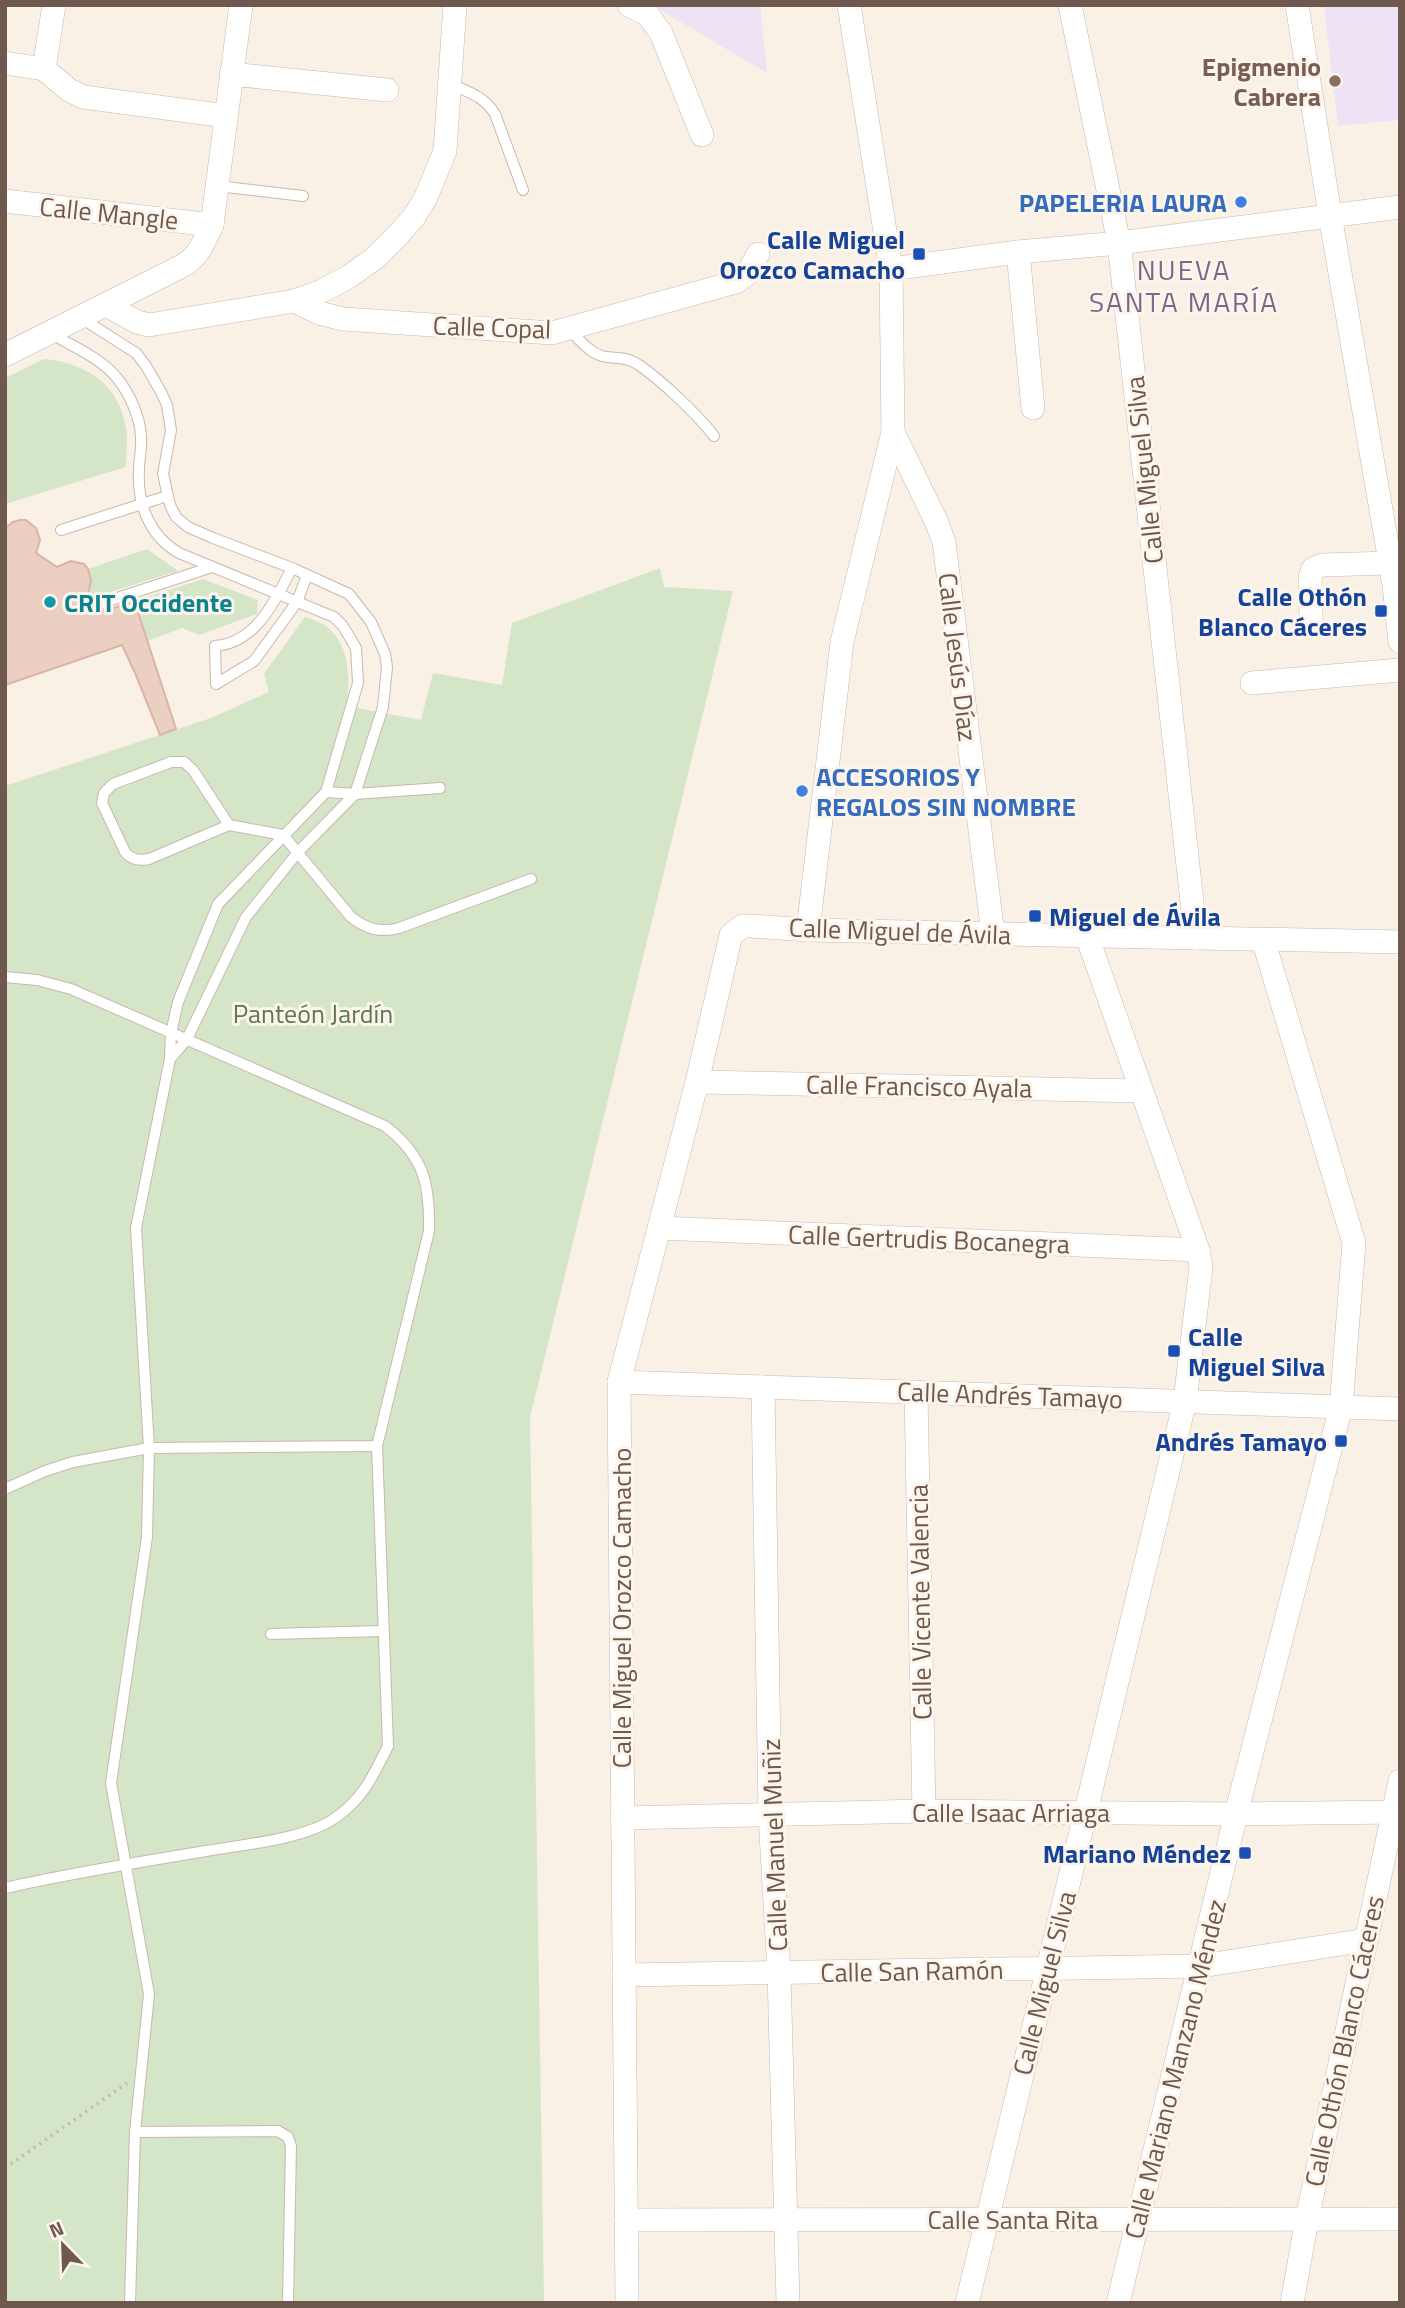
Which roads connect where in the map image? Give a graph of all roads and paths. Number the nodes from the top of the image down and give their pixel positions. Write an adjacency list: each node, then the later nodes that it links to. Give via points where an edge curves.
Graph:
1 (54, 5): 9 (street)
2 (241, 5): 10 (street)
3 (629, 5): 14 (street, via 648,15 661,33)
4 (849, 5): 25 (street)
5 (1070, 5): 22 (street, Calle Miguel Silva)
6 (1297, 5): 20 (street)
7 (461, 8): 11 (street)
8 (5, 63): 9 (street)
9 (44, 69): 13 (street, via 83,97)
10 (231, 74): 12 (street); 13 (street)
11 (451, 84): 16 (lane, via 489,103); 26 (street, via 445,151 414,217 351,276)
12 (387, 90)
13 (226, 116): 15 (street)
14 (702, 135)
15 (217, 186): 17 (lane); 21 (street)
16 (523, 190)
17 (303, 196)
18 (5, 201): 21 (street, Calle Mangle)
19 (1400, 206): 20 (street)
20 (1330, 215): 22 (street); 41 (street)
21 (212, 225): 27 (street, via 191,261)
22 (1119, 243): 23 (street); 60 (street, Calle Miguel Silva)
23 (1018, 252): 25 (street); 32 (street)
24 (758, 254): 29 (street, Calle Copal, via 748,273 736,282)
25 (891, 269): 33 (street)
26 (294, 301): 27 (street, via 149,325); 29 (street, Calle Copal, via 343,319 539,333)
27 (106, 305): 28 (street)
28 (81, 318): 30 (street); 35 (lane, via 136,353 161,392 171,430 163,474)
29 (569, 329): 34 (lane, via 590,351 639,364 701,418)
30 (50, 333): 31 (street); 36 (lane, via 118,378 140,424)
31 (5, 355)
32 (1033, 408)
33 (894, 432): 57 (street, via 842,642); 58 (street, Calle Jesús Díaz, via 944,542)
34 (714, 436)
35 (167, 496): 36 (lane); 39 (lane, via 176,517 188,527)
36 (142, 504): 37 (lane); 38 (lane, via 152,530 169,548)
37 (61, 530)
38 (212, 567): 42 (lane); 44 (lane)
39 (292, 568): 40 (lane); 42 (lane)
40 (307, 575): 43 (lane); 51 (lane, via 349,594 371,622 385,654 383,707)
41 (1395, 577): 45 (street, via 1322,565 1313,569); 46 (street)
42 (279, 595): 43 (lane); 43 (lane, via 247,636 215,646 216,684 254,661)
43 (297, 602): 50 (lane, via 334,617 356,648 358,660 354,704)
44 (102, 603)
45 (1311, 617)
46 (1400, 641)
47 (1400, 670): 48 (street)
48 (1252, 683)
49 (440, 788): 51 (lane)
50 (326, 792): 51 (lane); 53 (lane)
51 (355, 794): 54 (lane)
52 (229, 825): 52 (lane, via 184,762 171,762 113,784 104,793 102,803 125,852 138,860); 53 (lane)
53 (283, 835): 54 (lane); 64 (lane, via 218,904)
54 (298, 852): 55 (lane, via 351,917 376,931 399,928); 65 (lane, via 246,917)
55 (531, 879)
56 (737, 929): 57 (street, Calle Miguel de Ávila); 67 (street, Calle Miguel Orozco Camacho, via 729,940)
57 (808, 930): 58 (street, Calle Miguel de Ávila)
58 (993, 934): 59 (street, Calle Miguel de Ávila)
59 (1087, 936): 60 (street, Calle Miguel de Ávila); 68 (street, Calle Miguel Silva)
60 (1196, 938): 61 (street, Calle Miguel de Ávila)
61 (1263, 939): 62 (street, Calle Miguel de Ávila); 75 (street, Calle Mariano Manzano Méndez, via 1354,1242)
62 (1400, 942)
63 (5, 977): 64 (lane, via 71,989)
64 (170, 1032): 65 (lane); 66 (lane)
65 (187, 1039): 66 (lane); 77 (lane, via 385,1126 404,1141 417,1160 430,1207 429,1231)
66 (170, 1059): 78 (lane, via 136,1228)
67 (697, 1082): 68 (street, Calle Francisco Ayala); 69 (street, Calle Miguel Orozco Camacho)
68 (1140, 1091): 70 (street, Calle Miguel Silva)
69 (659, 1228): 70 (street, Calle Gertrudis Bocanegra); 71 (street, Calle Miguel Orozco Camacho)
70 (1198, 1250): 74 (street, Calle Miguel Silva, via 1201,1267)
71 (620, 1382): 72 (street, Calle Andrés Tamayo); 88 (street, Calle Miguel Orozco Camacho)
72 (763, 1387): 73 (street, Calle Andrés Tamayo); 87 (street, Calle Manuel Muñiz)
73 (916, 1392): 74 (street, Calle Andrés Tamayo); 83 (street, Calle Vicente Valencia)
74 (1185, 1401): 75 (street, Calle Andrés Tamayo); 84 (street, Calle Miguel Silva)
75 (1341, 1407): 76 (street, Calle Andrés Tamayo); 86 (street, Calle Mariano Manzano Méndez)
76 (1400, 1409)
77 (377, 1446): 78 (lane); 80 (lane)
78 (149, 1448): 79 (lane, via 73,1462); 89 (lane, via 147,1537 111,1783)
79 (5, 1489)
80 (383, 1631): 81 (lane); 89 (lane, via 388,1746 369,1786 353,1804 332,1820 289,1837)
81 (271, 1634)
82 (1400, 1781): 85 (street, Calle Othón Blanco Cáceres)
83 (924, 1811): 84 (street, Calle Isaac Arriaga); 87 (street, Calle Isaac Arriaga)
84 (1087, 1812): 86 (street, Calle Isaac Arriaga); 93 (street, Calle Miguel Silva)
85 (1396, 1812): 86 (street, Calle Isaac Arriaga); 91 (street, Calle Othón Blanco Cáceres)
86 (1236, 1814): 92 (street, Calle Mariano Manzano Méndez)
87 (770, 1815): 88 (street, Calle Isaac Arriaga); 94 (street, Calle Manuel Muñiz)
88 (622, 1818): 95 (street, Calle Miguel Orozco Camacho)
89 (125, 1864): 90 (lane); 96 (lane, via 149,1994)
90 (5, 1888)
91 (1366, 1940): 92 (street, Calle San Ramón); 102 (street, Calle Othón Blanco Cáceres)
92 (1200, 1966): 93 (street, Calle San Ramón); 99 (street, Calle Mariano Manzano Méndez)
93 (1047, 1969): 94 (street, Calle San Ramón); 101 (street, Calle Miguel Silva)
94 (779, 1973): 95 (street, Calle San Ramón); 100 (street, Calle Manuel Muñiz)
95 (624, 1975): 104 (street, Calle Miguel Orozco Camacho)
96 (141, 2073): 97 (lane); 98 (path)
97 (135, 2132): 105 (lane); 106 (lane, via 278,2131 288,2137)
98 (5, 2168)
99 (1138, 2218): 101 (street, Calle Santa Rita); 102 (street, Calle Santa Rita); 110 (street, Calle Mariano Manzano Méndez)
100 (786, 2219): 101 (street, Calle Santa Rita); 104 (street, Calle Santa Rita); 108 (street, Calle Manuel Muñiz)
101 (986, 2219): 109 (street, Calle Miguel Silva)
102 (1307, 2219): 103 (street, Calle Santa Rita); 111 (street, Calle Othón Blanco Cáceres)
103 (1400, 2219)
104 (626, 2220): 107 (street, Calle Miguel Orozco Camacho)
105 (130, 2303)
106 (288, 2303)
107 (627, 2303)
108 (788, 2303)
109 (967, 2303)
110 (1118, 2303)
111 (1292, 2303)

